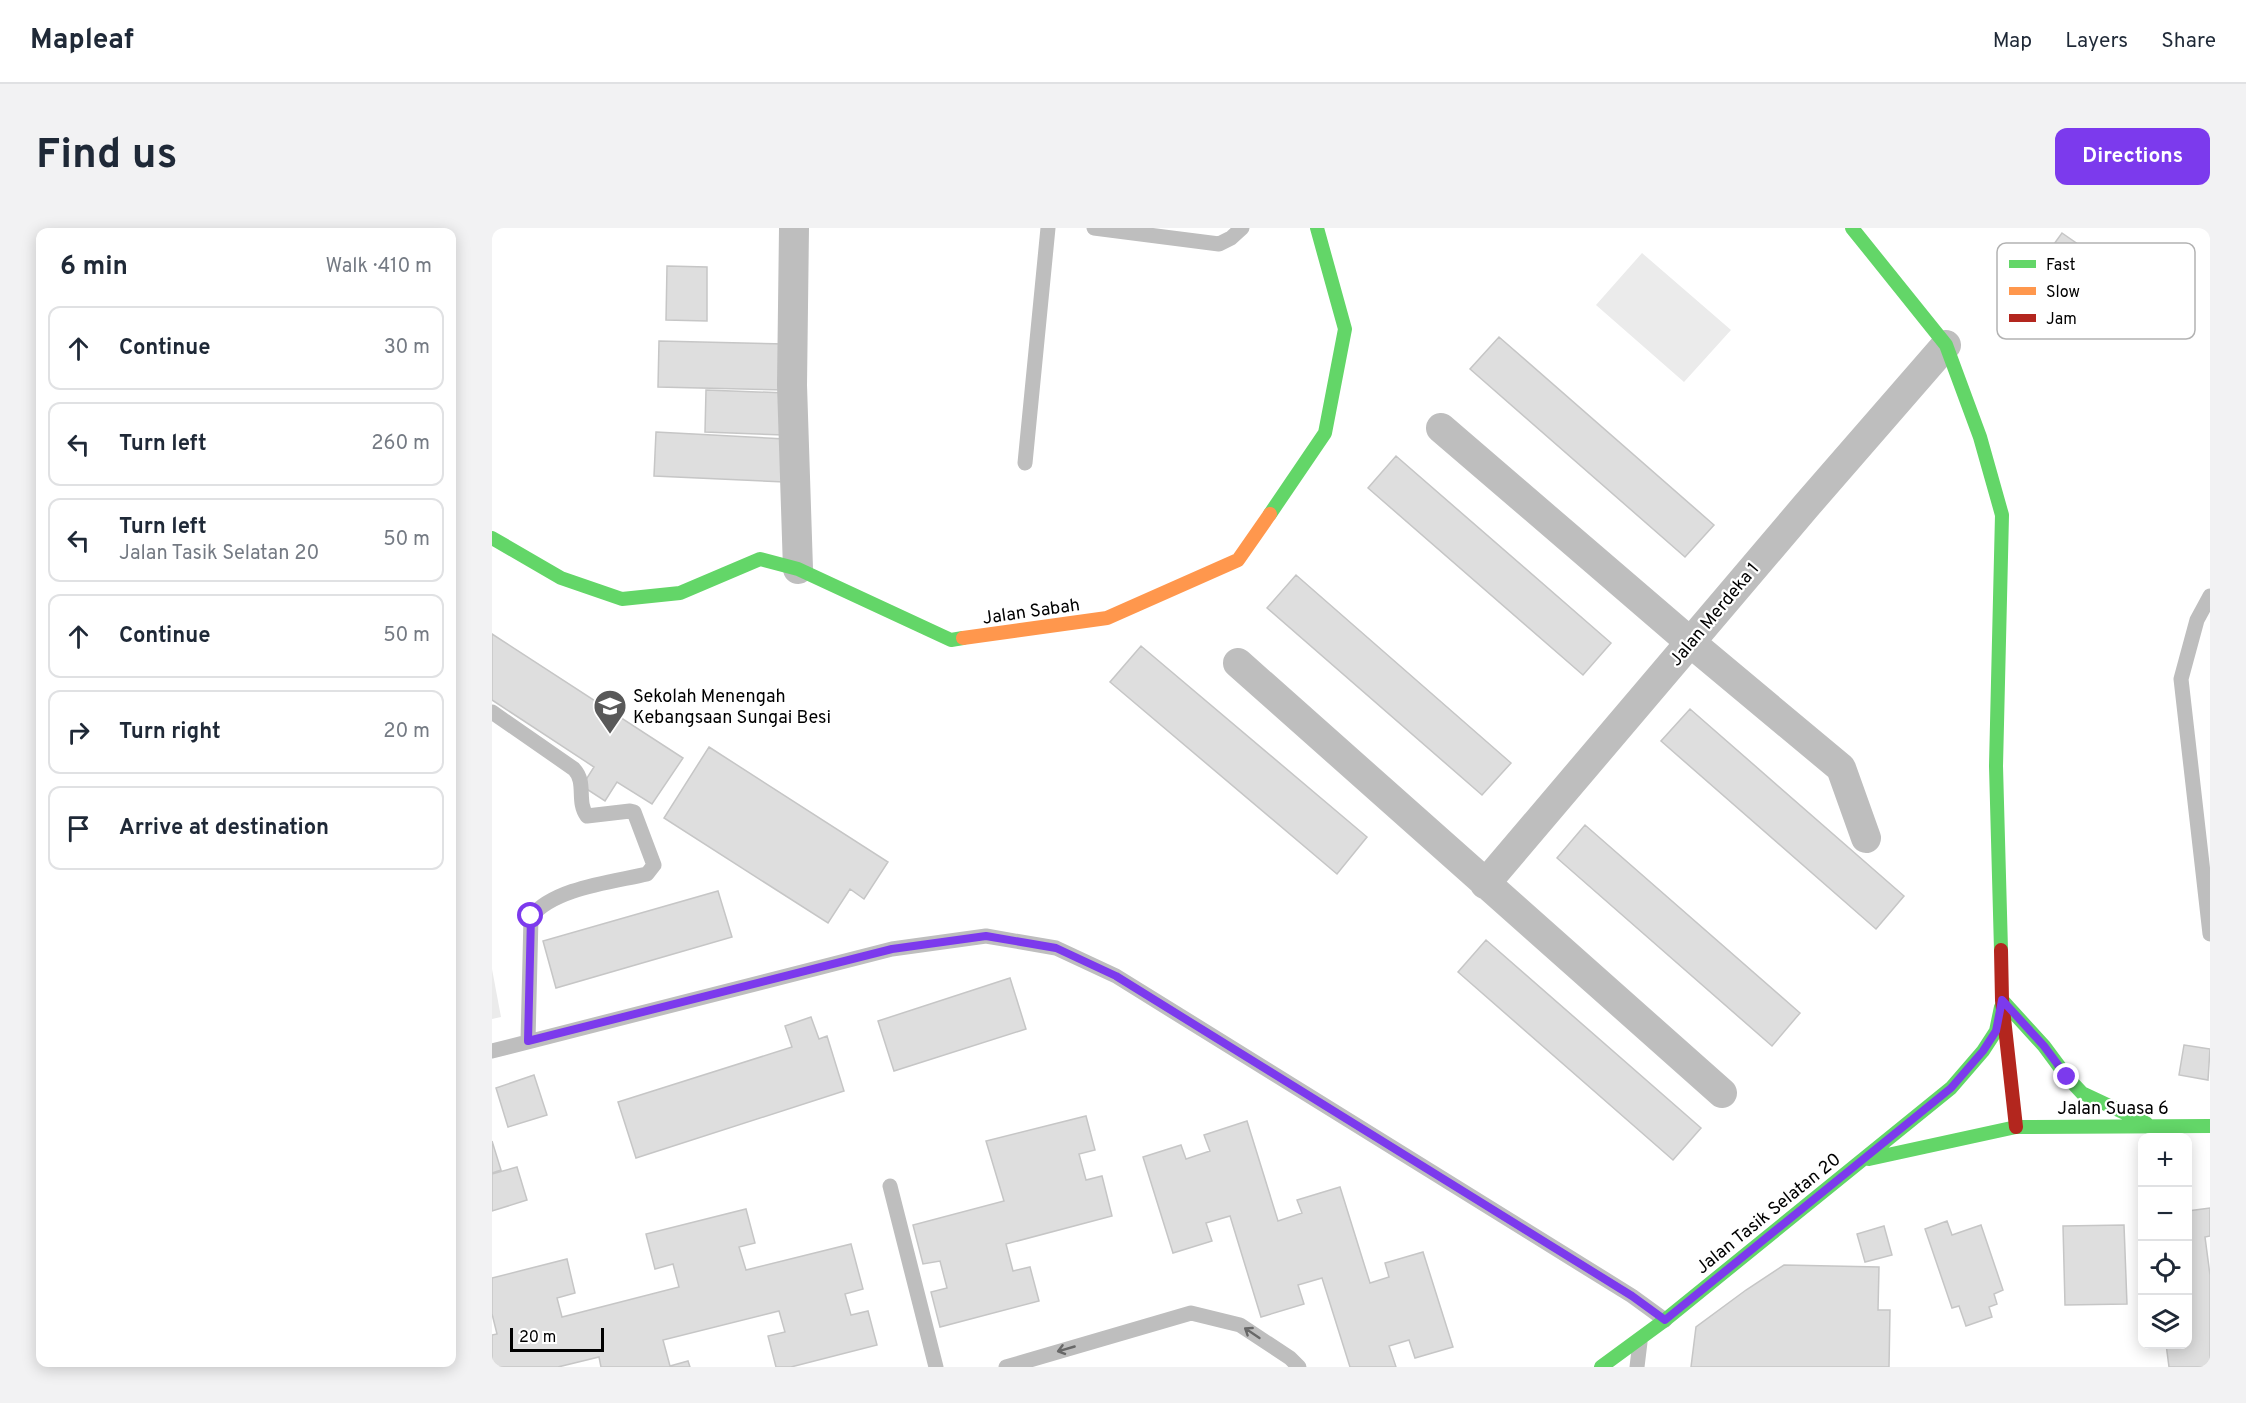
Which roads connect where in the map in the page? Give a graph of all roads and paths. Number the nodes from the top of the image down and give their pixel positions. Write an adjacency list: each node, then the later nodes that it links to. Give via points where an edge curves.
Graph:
1 (794, 228): 11 (street, via 792,385)
2 (1048, 228): 9 (lane)
3 (1095, 228): 4 (lane, via 1219,244)
4 (1242, 228)
5 (1317, 228): 11 (street, Jalan Sabah, via 1345,329 1325,433 1238,560 1107,618 951,640)
6 (1852, 228): 7 (street)
7 (1946, 345): 13 (street, Jalan Merdeka 1); 19 (street, via 1980,437 2002,515 1996,766)
8 (1441, 428): 13 (street)
9 (1025, 463)
10 (492, 538): 11 (street, Jalan Sabah, via 561,579 622,599 680,593 760,559)
11 (798, 569)
12 (2210, 596): 18 (lane, via 2197,620 2181,679)
13 (1690, 642): 16 (street, via 1841,768); 17 (street, Jalan Merdeka 1)
14 (1238, 663): 17 (street)
15 (492, 712): 20 (lane, via 580,775 580,796 587,816 634,812 654,865 647,874 560,895 531,916)
16 (1866, 838)
17 (1485, 884): 22 (street)
18 (2210, 934)
19 (2002, 1000): 23 (street, via 2082,1093); 25 (street); 26 (street, via 1996,1031 1951,1088)
20 (528, 1041): 21 (lane); 28 (lane, via 892,949 986,936 1056,948 1116,976)
21 (492, 1051)
22 (1722, 1093)
23 (2154, 1126): 24 (street, Jalan Suasa 6); 25 (street, Jalan Suasa 6)
24 (2210, 1126)
25 (2016, 1127): 26 (street, Jalan Tasik Selatan 20)
26 (1861, 1161): 28 (street, Jalan Tasik Selatan 20)
27 (890, 1186): 30 (lane)
28 (1665, 1320): 29 (street, Jalan Tasik Selatan 20)
29 (1640, 1339): 33 (street, Jalan Tasik Selatan 20); 34 (lane)
30 (936, 1367)
31 (1006, 1367): 32 (lane, one-way to 31, via 1240,1325 1191,1313)
32 (1299, 1367)
33 (1601, 1367)
34 (1637, 1367)

